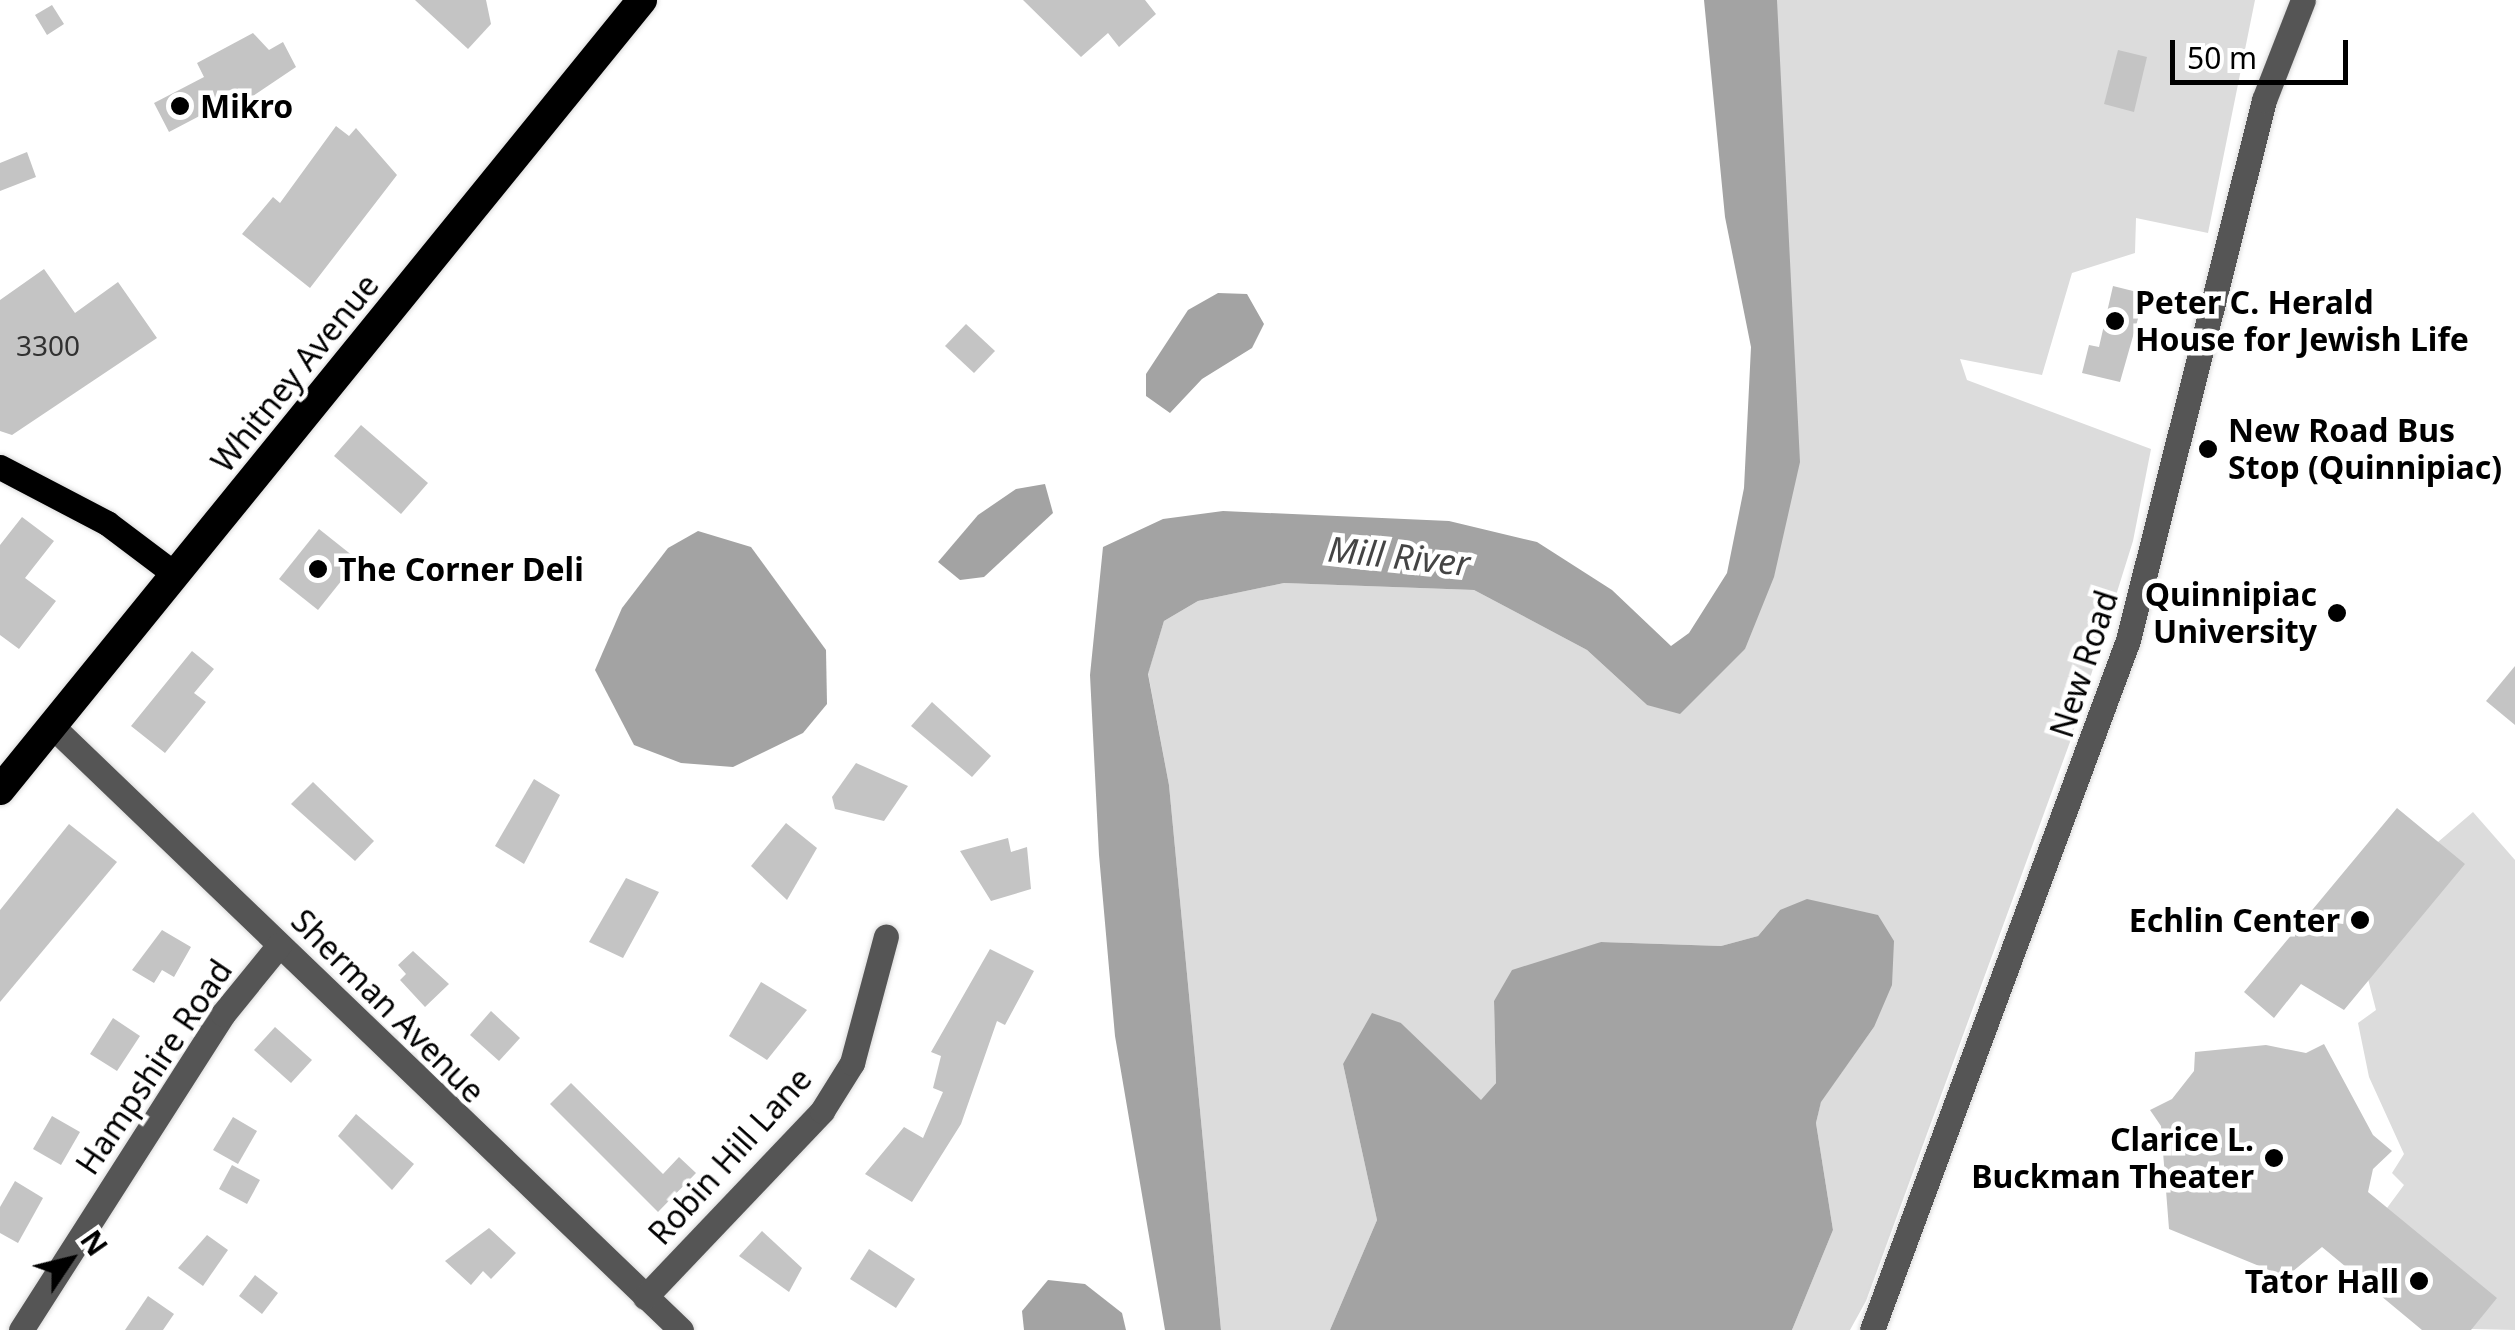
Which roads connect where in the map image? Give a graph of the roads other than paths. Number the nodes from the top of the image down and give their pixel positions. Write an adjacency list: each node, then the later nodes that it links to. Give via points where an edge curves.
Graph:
1 (642, 0): 4 (highway, Whitney Avenue)
2 (2303, 0): 12 (street, New Road, via 2264,100 2128,640)
3 (0, 466): 4 (main road, via 107,523)
4 (176, 575): 5 (highway, Whitney Avenue)
5 (52, 726): 6 (highway, Whitney Avenue); 8 (street, Sherman Avenue)
6 (0, 790)
7 (886, 936): 9 (street, Robin Hill Lane, via 852,1063 822,1111)
8 (279, 945): 9 (street, Sherman Avenue); 10 (street, Hampshire Road, via 223,1014)
9 (645, 1297): 11 (street, Sherman Avenue)
10 (21, 1330)
11 (681, 1330)
12 (1872, 1330)

